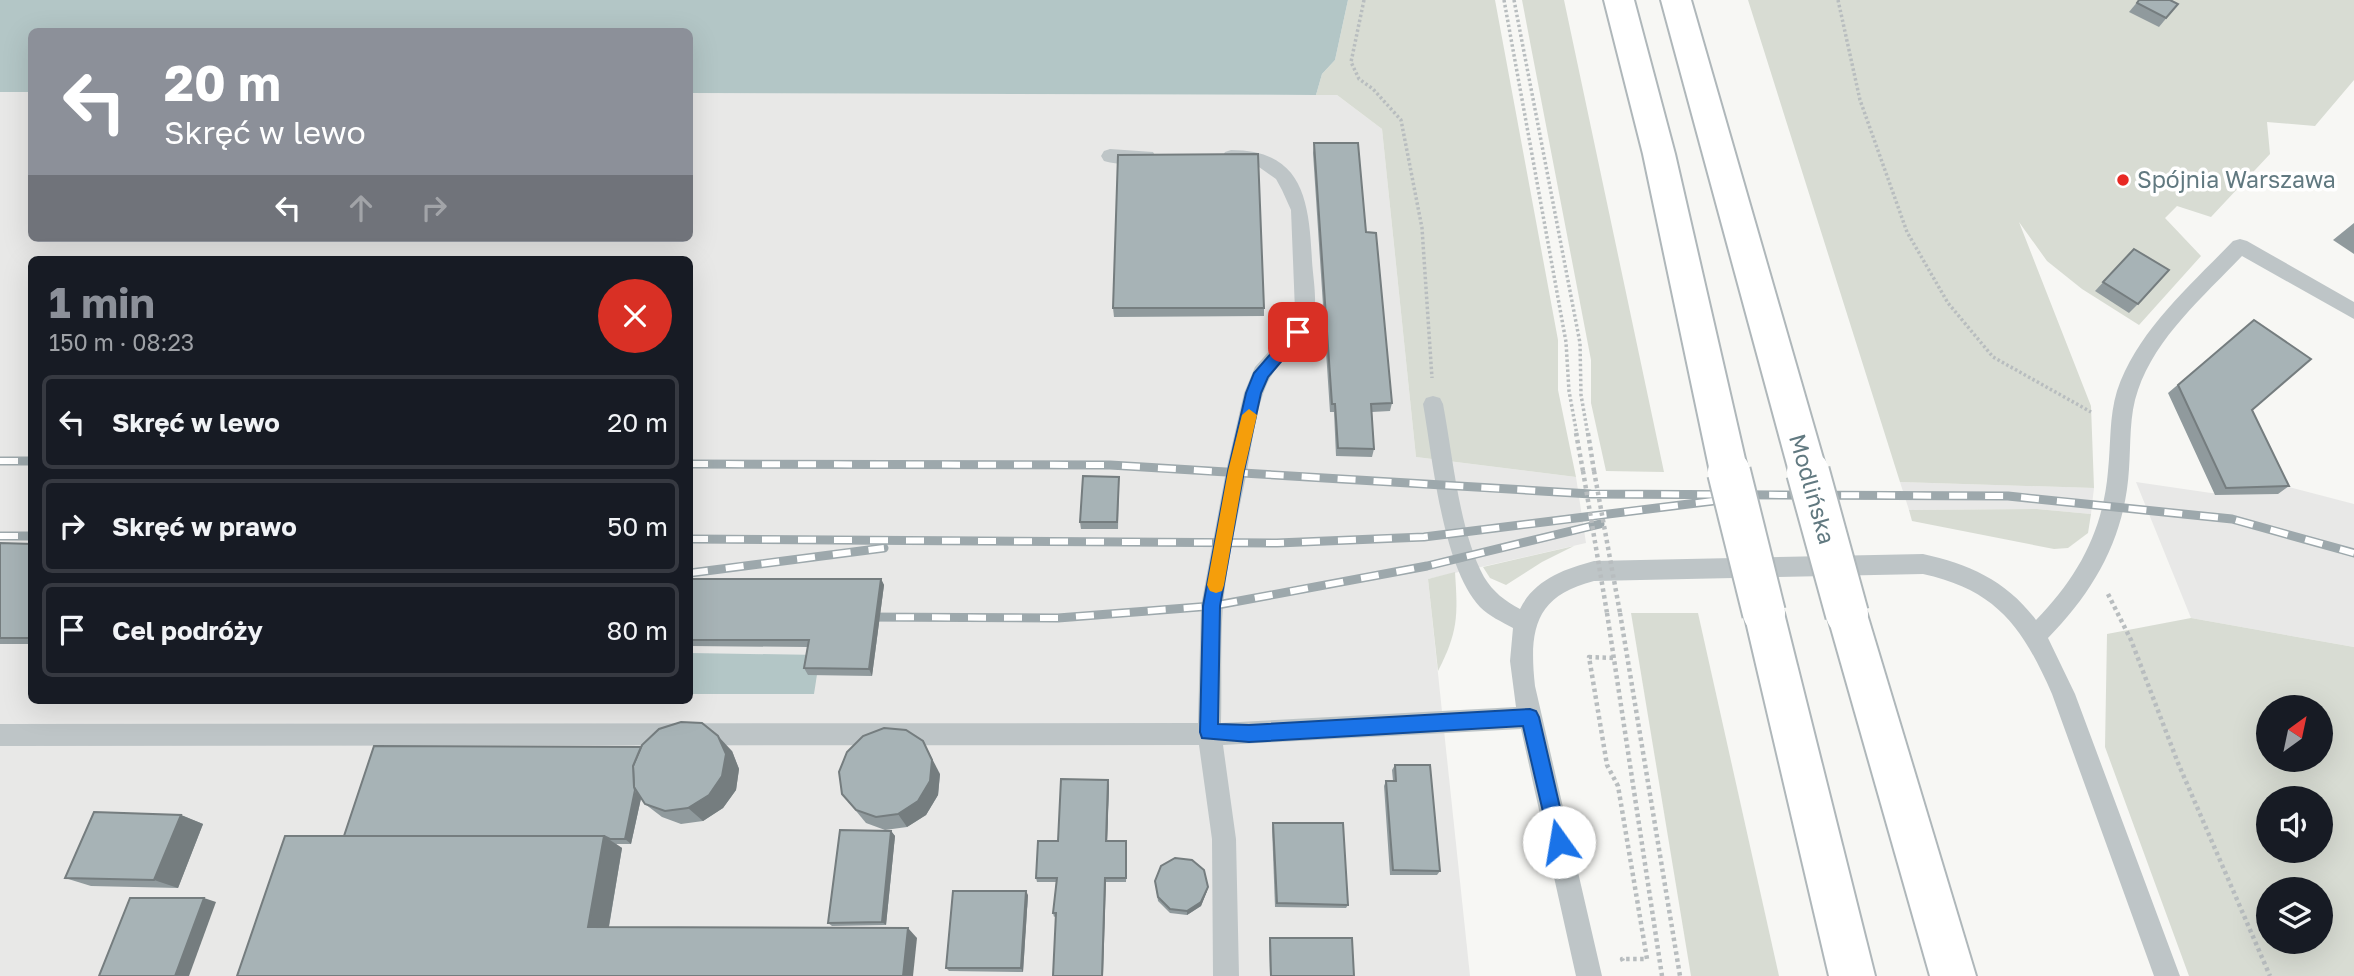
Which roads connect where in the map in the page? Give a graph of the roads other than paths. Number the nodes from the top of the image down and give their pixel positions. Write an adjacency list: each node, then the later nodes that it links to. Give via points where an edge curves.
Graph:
1 (1619, 0): 15 (main road, bridge)
2 (1676, 0): 16 (main road, Modlińska, bridge)
3 (1110, 156): 4 (lane)
4 (1173, 157)
5 (1210, 157): 11 (lane, via 1250,158 1282,174 1300,210 1305,311 1298,332 1262,373 1236,471 1212,606)
6 (2354, 311): 9 (lane, via 2239,246 2165,326 2129,388 2120,427 2116,505 2093,566 2068,603)
7 (1433, 404): 8 (lane, via 1457,525 1479,589)
8 (1525, 623): 9 (lane, via 1537,601 1554,585 1594,572 1923,564 1964,573 1989,587); 10 (lane, via 1520,647)
9 (2035, 636): 17 (lane, via 2067,704)
10 (1530, 717): 11 (lane, via 1249,734); 14 (lane)
11 (1209, 732): 12 (lane); 13 (lane, via 1224,839)
12 (0, 735)
13 (1226, 976)
14 (1590, 976)
15 (1852, 976)
16 (1953, 976)
17 (2167, 976)

